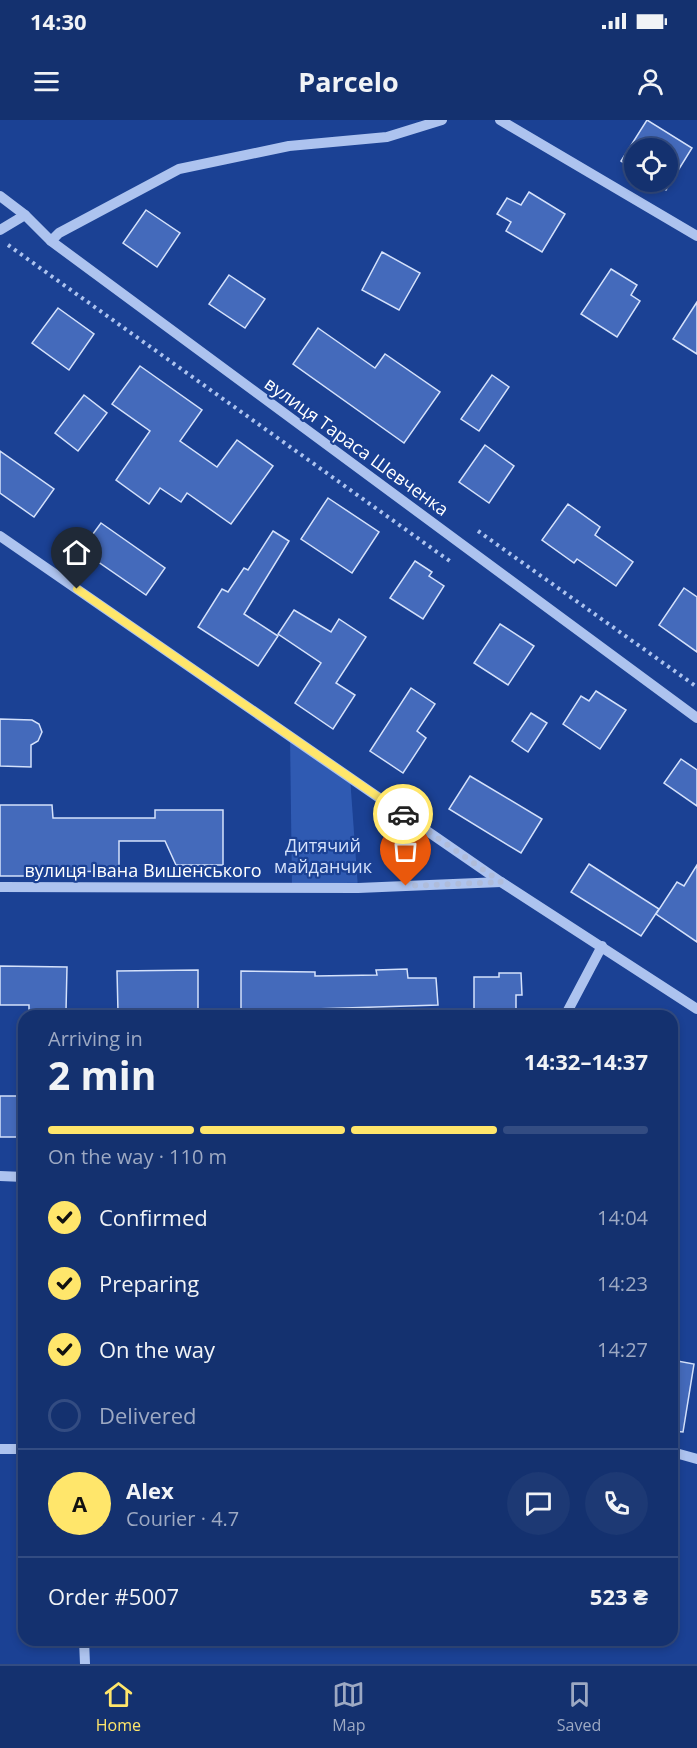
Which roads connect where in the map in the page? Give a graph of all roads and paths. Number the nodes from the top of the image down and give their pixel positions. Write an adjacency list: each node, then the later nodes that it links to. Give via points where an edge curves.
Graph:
1 (442, 120): 8 (street, via 387,137 289,146 179,169 59,233)
2 (500, 120): 6 (street)
3 (0, 196): 4 (street, вулиця Тараса Шевченка)
4 (25, 214): 5 (street); 8 (street, вулиця Тараса Шевченка)
5 (0, 230)
6 (697, 236)
7 (0, 240): 10 (path)
8 (51, 241): 11 (street, вулиця Тараса Шевченка)
9 (0, 536): 12 (street)
10 (455, 564)
11 (697, 718)
12 (501, 882): 13 (street, вулиця Івана Вишенського, via 358,888); 14 (street)
13 (0, 887)
14 (602, 946): 15 (street); 16 (street)
15 (697, 1009)
16 (568, 1010)
17 (0, 1176): 18 (street)
18 (18, 1177)
19 (0, 1449): 20 (street)
20 (18, 1449)
21 (678, 1454): 22 (street)
22 (697, 1459)
23 (84, 1646): 24 (street)
24 (85, 1664)

